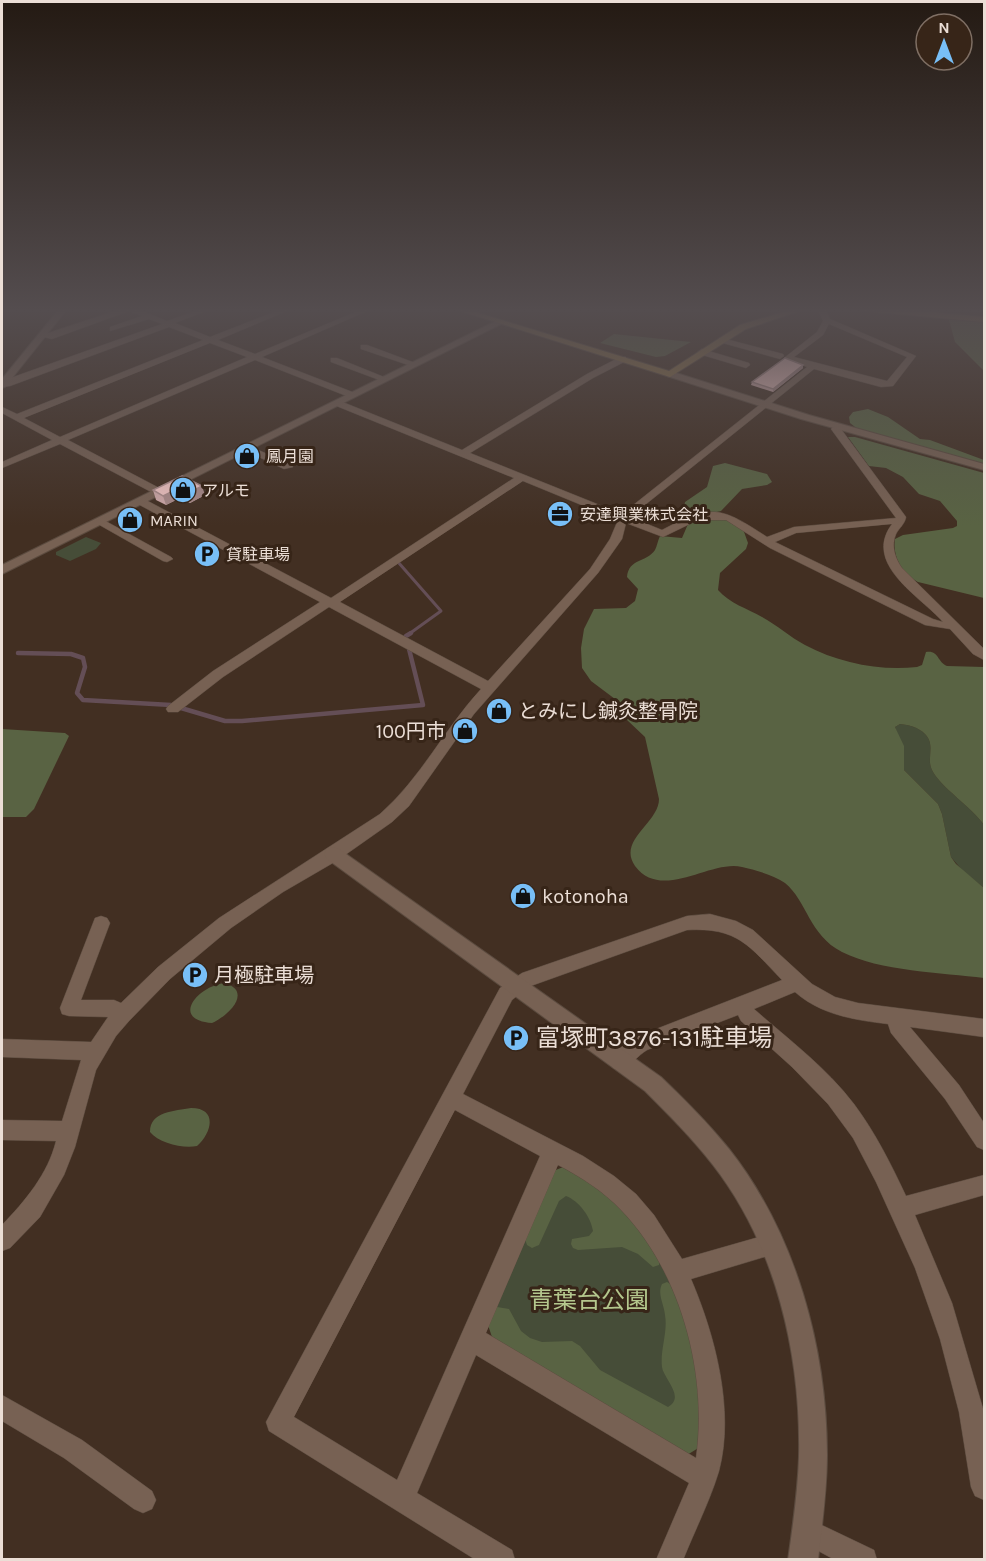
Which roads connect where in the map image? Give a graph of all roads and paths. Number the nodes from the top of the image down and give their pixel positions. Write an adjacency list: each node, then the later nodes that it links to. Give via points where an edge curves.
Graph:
1 (108, 381): 14 (street)
2 (198, 381): 16 (street)
3 (315, 381): 10 (street)
4 (381, 381): 10 (street)
5 (582, 381): 18 (street)
6 (691, 381): 12 (street)
7 (794, 381): 12 (street)
8 (869, 381): 9 (street, via 881,384)
9 (892, 381)
10 (352, 395): 11 (street)
11 (338, 403): 17 (street); 18 (street)
12 (764, 404): 15 (street); 25 (street)
13 (2, 410): 14 (street)
14 (16, 418): 16 (street)
15 (838, 427): 21 (street); 27 (street, via 901,517)
16 (59, 440): 19 (street); 23 (street)
17 (247, 448): 20 (street); 23 (street)
18 (463, 453): 22 (street)
19 (2, 465)
20 (288, 467)
21 (984, 467)
22 (522, 477): 25 (street); 31 (street)
23 (159, 492): 24 (street)
24 (140, 501): 26 (street); 31 (street)
25 (624, 518): 28 (street, via 663,534 695,517 721,515); 36 (street, via 616,539 594,571)
26 (100, 521): 29 (street); 30 (street)
27 (898, 523): 28 (street, via 794,530); 32 (street, via 887,540 896,571)
28 (767, 540): 32 (street, via 929,622)
29 (167, 559)
30 (2, 570)
31 (330, 602): 36 (street); 37 (street, via 218,674)
32 (953, 625): 34 (street)
33 (984, 639): 34 (street)
34 (967, 641): 35 (street)
35 (984, 656)
36 (491, 688): 38 (street, via 464,718 404,802)
37 (172, 709)
38 (333, 854): 41 (street); 43 (street, via 207,936)
39 (101, 923): 43 (street, via 69,1008 114,1009)
40 (796, 981): 41 (street, via 742,931 722,922 700,920); 42 (street); 44 (street, via 839,1008)
41 (515, 986): 48 (street); 49 (street, via 506,994)
42 (742, 1005): 48 (street, via 640,1044); 55 (street, via 846,1111 868,1144)
43 (122, 1015): 47 (street)
44 (896, 1017): 45 (street); 52 (street, via 898,1028 952,1092)
45 (984, 1028)
46 (2, 1047): 47 (street)
47 (96, 1052): 51 (street, via 81,1084)
48 (620, 1061): 57 (street, via 668,1097 710,1141 748,1195)
49 (451, 1098): 53 (street); 63 (street, via 278,1422)
50 (2, 1130): 51 (street)
51 (69, 1131): 56 (street, via 46,1188)
52 (984, 1140)
53 (553, 1151): 58 (street, via 607,1183 630,1203 651,1227); 59 (street)
54 (984, 1185): 55 (street)
55 (900, 1208): 62 (street, via 951,1332)
56 (2, 1240)
57 (773, 1244): 58 (street); 65 (street, via 795,1306 810,1385 813,1471)
58 (678, 1273): 61 (street, via 695,1320 709,1393 711,1432)
59 (471, 1338): 61 (street); 63 (street)
60 (2, 1407): 64 (street, via 73,1449)
61 (703, 1477): 67 (street)
62 (984, 1487)
63 (402, 1498): 66 (street)
64 (143, 1500)
65 (807, 1531): 68 (street); 69 (street)
66 (502, 1560)
67 (669, 1560)
68 (803, 1560)
69 (864, 1560)

